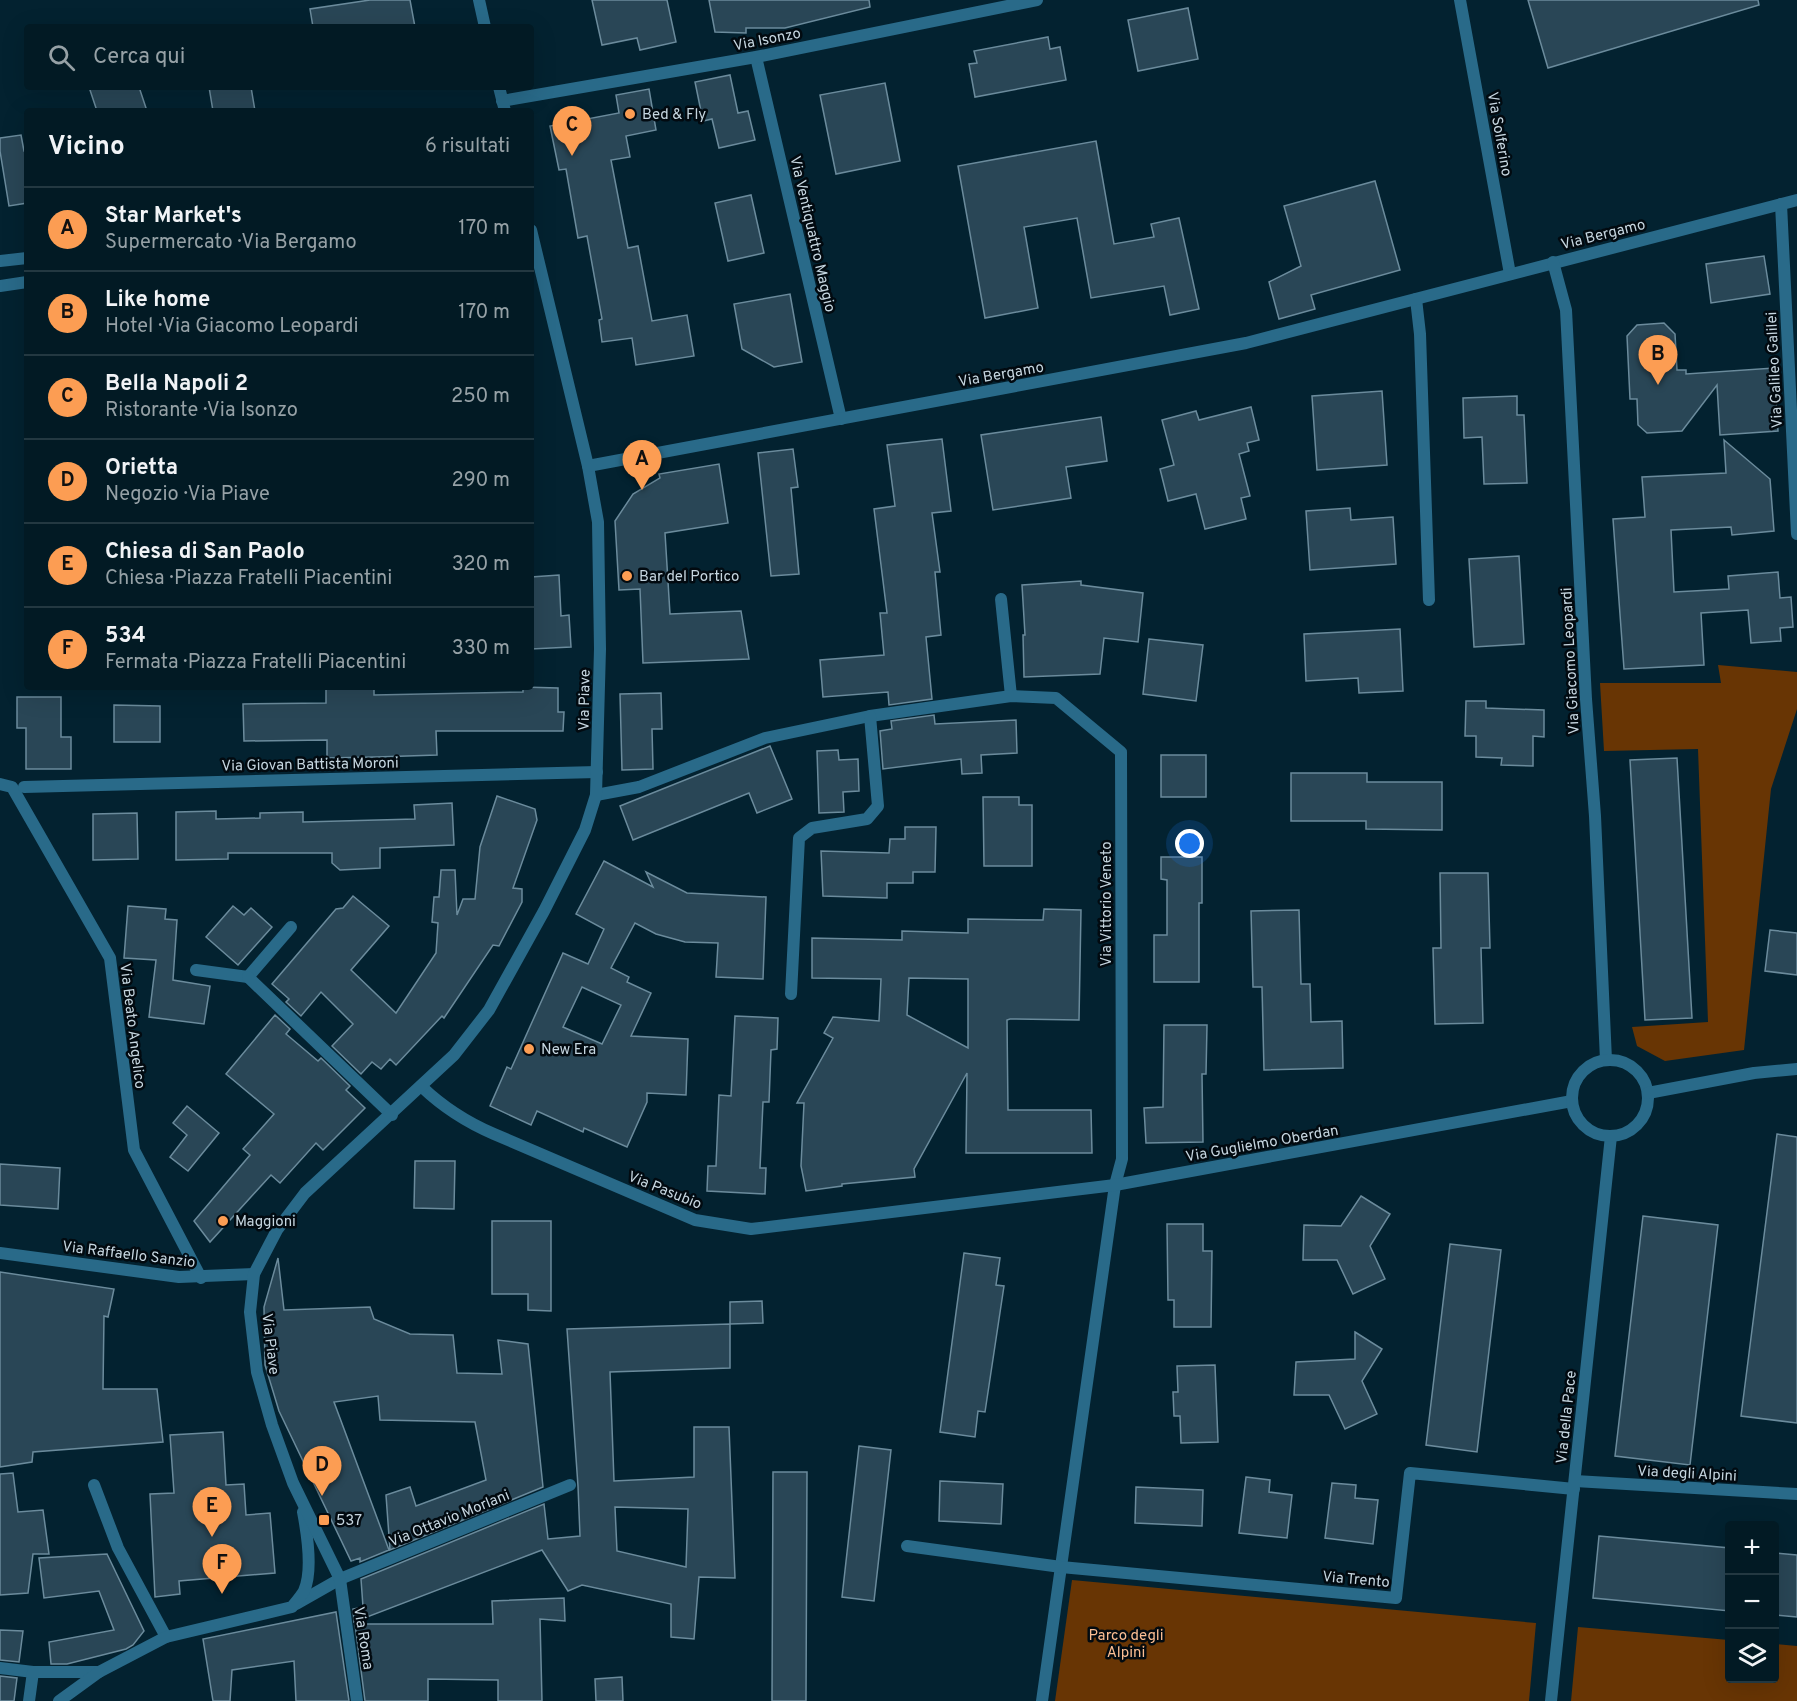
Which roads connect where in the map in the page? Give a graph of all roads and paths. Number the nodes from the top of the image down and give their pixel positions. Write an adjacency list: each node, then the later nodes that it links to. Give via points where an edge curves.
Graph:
1 (479, 0): 4 (street)
2 (1036, 0): 5 (street, Via Isonzo)
3 (1460, 0): 14 (street, Via Solferino)
4 (484, 24)
5 (756, 57): 7 (street, Via Isonzo); 18 (street, Via Ventiquattro Maggio)
6 (500, 90): 7 (street)
7 (503, 106)
8 (1797, 200): 9 (street, Via Bergamo)
9 (1781, 204): 13 (street, Via Bergamo); 20 (street, Via Galileo Galilei)
10 (534, 242): 19 (street, Via Piave)
11 (24, 258): 12 (street)
12 (0, 261)
13 (1553, 262): 14 (street, Via Bergamo); 32 (street, Via Giacomo Leopardi, via 1566,310)
14 (1510, 274): 17 (street, Via Bergamo)
15 (24, 282): 16 (street)
16 (0, 286)
17 (1416, 299): 18 (street, Via Bergamo, via 1225,347); 22 (street)
18 (841, 418): 19 (street, Via Bergamo)
19 (588, 466): 25 (street, Via Piave, via 598,522)
20 (1797, 534)
21 (1001, 599): 23 (street)
22 (1429, 600)
23 (1011, 696): 24 (street, Via Vittorio Veneto); 39 (street, Via Vittorio Veneto, via 1056,698 1121,752 1122,1159)
24 (870, 716): 27 (street, Via Vittorio Veneto, via 765,738 639,787); 31 (street, via 878,806 867,819 812,828 799,838)
25 (597, 772): 26 (street, Via Giovan Battista Moroni); 27 (street, Via Piave)
26 (12, 786): 43 (street, Via Beato Angelico, via 110,958 134,1150)
27 (596, 795): 34 (street, Via Piave, via 585,830 489,1010 454,1055)
28 (291, 927): 30 (street)
29 (196, 970): 30 (street)
30 (248, 977): 37 (street)
31 (791, 994)
32 (1606, 1060): 35 (street, via 1624,1062 1634,1068 1642,1076); 36 (street, via 1582,1071 1573,1088)
33 (1797, 1070): 35 (street, via 1754,1073)
34 (422, 1087): 37 (street, Via Piave); 40 (street, Via Pasubio, via 466,1122 695,1220 751,1229)
35 (1648, 1093): 38 (street, via 1646,1112 1639,1122 1630,1131)
36 (1572, 1101): 38 (street, via 1575,1113 1587,1128); 39 (street, Via Guglielmo Oberdan)
37 (392, 1114): 42 (street, Via Piave, via 305,1193 277,1230)
38 (1611, 1136): 46 (street, Via della Pace)
39 (1115, 1185): 40 (street, Via Guglielmo Oberdan); 50 (street)
40 (956, 1204)
41 (0, 1253): 43 (street, Via Raffaello Sanzio)
42 (254, 1274): 43 (street, Via Raffaello Sanzio); 48 (street, Via Piave, via 250,1312 257,1372 272,1425)
43 (201, 1278)
44 (94, 1485): 53 (street, via 118,1548)
45 (570, 1485): 51 (street, Via Ottavio Morlani)
46 (1574, 1485): 47 (street, Via degli Alpini); 50 (street, Via Trento, via 1410,1473 1396,1598); 61 (street, Via della Pace)
47 (1797, 1494)
48 (300, 1496): 51 (street, Via Piave); 52 (street, via 307,1532 308,1575 304,1590)
49 (907, 1546): 50 (street, Via Trento)
50 (1061, 1568): 60 (street)
51 (340, 1579): 52 (street, Via Ottavio Morlani); 59 (street, Via Roma)
52 (292, 1606): 53 (street, Via Ottavio Morlani)
53 (166, 1637): 56 (street, Via Ottavio Morlani)
54 (0, 1668): 55 (street)
55 (33, 1672): 56 (street); 57 (street)
56 (99, 1672): 58 (street, Via Ottavio Morlani)
57 (29, 1701)
58 (59, 1701)
59 (357, 1701)
60 (1042, 1701)
61 (1551, 1701)

